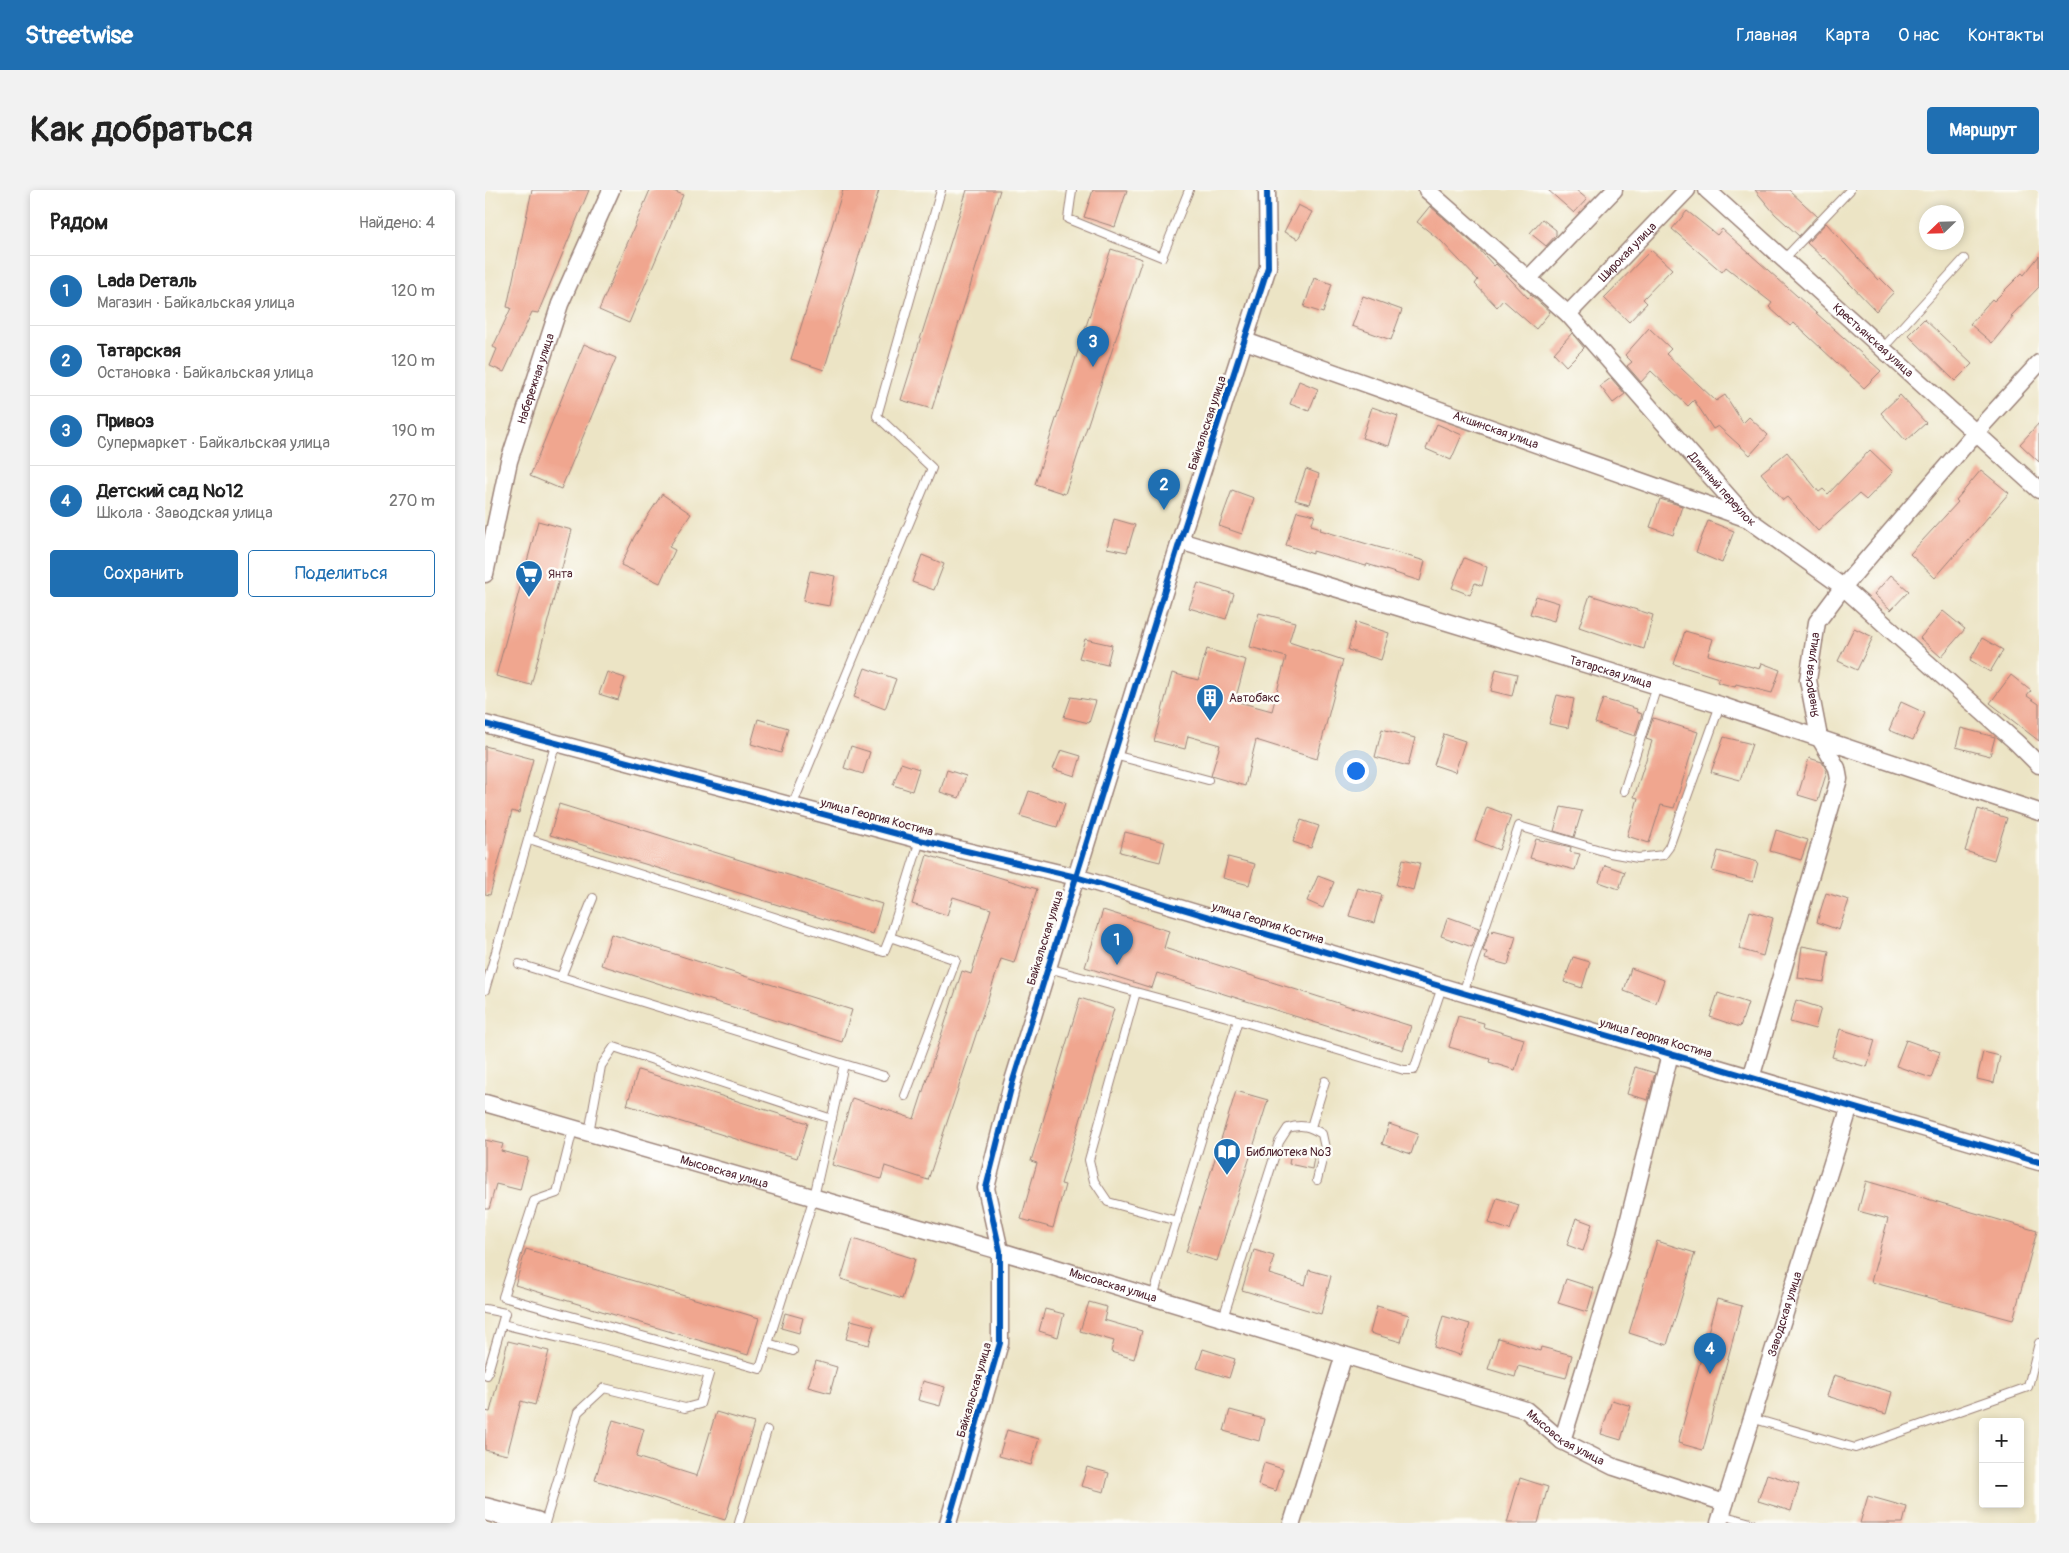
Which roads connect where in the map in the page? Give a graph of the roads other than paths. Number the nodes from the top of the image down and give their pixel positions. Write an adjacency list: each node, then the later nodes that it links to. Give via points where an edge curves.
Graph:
1 (611, 190): 22 (street, Набережная улица, via 560,304 509,461)
2 (941, 190): 33 (lane, via 877,416 932,468)
3 (1072, 190): 4 (lane, via 1068,219 1162,257)
4 (1189, 190)
5 (1267, 190): 15 (street, Байкальская улица, via 1268,267)
6 (1427, 190): 13 (street, Длинный переулок)
7 (1614, 190): 13 (street)
8 (1687, 190): 14 (street, Широкая улица)
9 (1707, 190): 11 (street, Крестьянская улица)
10 (1851, 190): 11 (lane)
11 (1784, 259): 16 (street, Крестьянская улица)
12 (1964, 259): 16 (lane)
13 (1529, 278): 14 (street, Длинный переулок)
14 (1568, 314): 20 (street, Длинный переулок)
15 (1245, 341): 20 (street, Акшинская улица); 21 (street, Байкальская улица)
16 (1883, 348): 18 (street, Крестьянская улица)
17 (2039, 363): 18 (street, Январская улица)
18 (1976, 432): 19 (street, Крестьянская улица); 23 (street, Январская улица)
19 (2039, 490)
20 (1748, 519): 23 (street, Длинный переулок)
21 (1180, 541): 24 (street, Татарская улица); 29 (street, Байкальская улица)
22 (485, 574)
23 (1843, 588): 27 (street, Январская улица, via 1817,622 1808,680); 30 (street, Длинный переулок)
24 (1657, 686): 25 (street, Татарская улица); 32 (lane)
25 (1720, 705): 27 (street, Татарская улица); 46 (lane, via 1669,847 1663,855 1638,858 1610,853 1519,826)
26 (485, 724): 28 (street, улица Георгия Костина)
27 (1819, 737): 34 (street, Татарская улица); 51 (street, Январская улица, via 1837,768 1839,779)
28 (556, 742): 33 (street, улица Георгия Костина); 35 (lane)
29 (1114, 755): 31 (lane); 37 (street, Байкальская улица)
30 (2039, 765)
31 (1208, 780)
32 (1624, 791)
33 (792, 806): 36 (street, улица Георгия Костина)
34 (2039, 812)
35 (529, 839): 39 (lane, via 885,952); 44 (lane)
36 (920, 840): 37 (street, улица Георгия Костина); 39 (lane)
37 (1076, 877): 41 (street, Байкальская улица); 43 (street, улица Георгия Костина)
38 (593, 898): 42 (lane)
39 (890, 937): 53 (lane, via 956,960)
40 (519, 964): 42 (lane)
41 (1048, 968): 45 (lane); 64 (street, Байкальская улица, via 1011,1084 986,1188)
42 (561, 977): 49 (lane)
43 (1442, 987): 46 (street, улица Георгия Костина); 47 (lane, via 1414,1070 1404,1070)
44 (485, 990)
45 (1136, 992): 47 (lane); 63 (lane, via 1089,1160 1095,1181 1107,1202)
46 (1463, 993): 48 (street, улица Георгия Костина)
47 (1238, 1020): 63 (lane)
48 (1670, 1054): 51 (street, улица Георгия Костина); 76 (street, via 1622,1247)
49 (844, 1064): 50 (lane); 56 (lane)
50 (885, 1076)
51 (1751, 1078): 55 (street, улица Георгия Костина)
52 (1325, 1081): 57 (lane)
53 (905, 1096)
54 (485, 1104): 58 (street, Мысовская улица)
55 (1850, 1106): 60 (street, улица Георгия Костина); 74 (street, Заводская улица)
56 (832, 1119): 59 (lane, via 614,1047 601,1066); 62 (lane)
57 (1311, 1127): 61 (lane, via 1322,1134 1325,1148); 67 (lane, via 1301,1124 1288,1128 1279,1142)
58 (573, 1129): 59 (street, Мысовская улица); 69 (lane, via 557,1193 534,1201 503,1297 760,1369)
59 (589, 1133): 62 (street, Мысовская улица)
60 (2039, 1162)
61 (1317, 1180)
62 (814, 1197): 64 (street, Мысовская улица); 69 (lane)
63 (1177, 1221): 65 (lane)
64 (1000, 1251): 65 (street, Мысовская улица); 82 (street, Байкальская улица, via 1000,1343)
65 (1153, 1297): 67 (street, Мысовская улица)
66 (485, 1309): 68 (lane, via 505,1313)
67 (1223, 1318): 72 (street, Мысовская улица)
68 (502, 1324): 73 (lane); 80 (lane, via 709,1374 700,1404 685,1408 604,1388 578,1412)
69 (768, 1343): 71 (lane)
70 (2039, 1343): 74 (lane, via 2029,1387 1855,1448)
71 (793, 1351)
72 (1344, 1354): 76 (street, Мысовская улица, via 1526,1410); 83 (street)
73 (485, 1374)
74 (1751, 1418): 78 (street, Заводская улица)
75 (767, 1430): 81 (lane)
76 (1562, 1441): 78 (street, Мысовская улица)
77 (485, 1509): 79 (main road)
78 (1721, 1513): 84 (lane)
79 (536, 1523)
80 (545, 1523)
81 (739, 1523)
82 (949, 1523)
83 (1292, 1523)
84 (1751, 1523)

